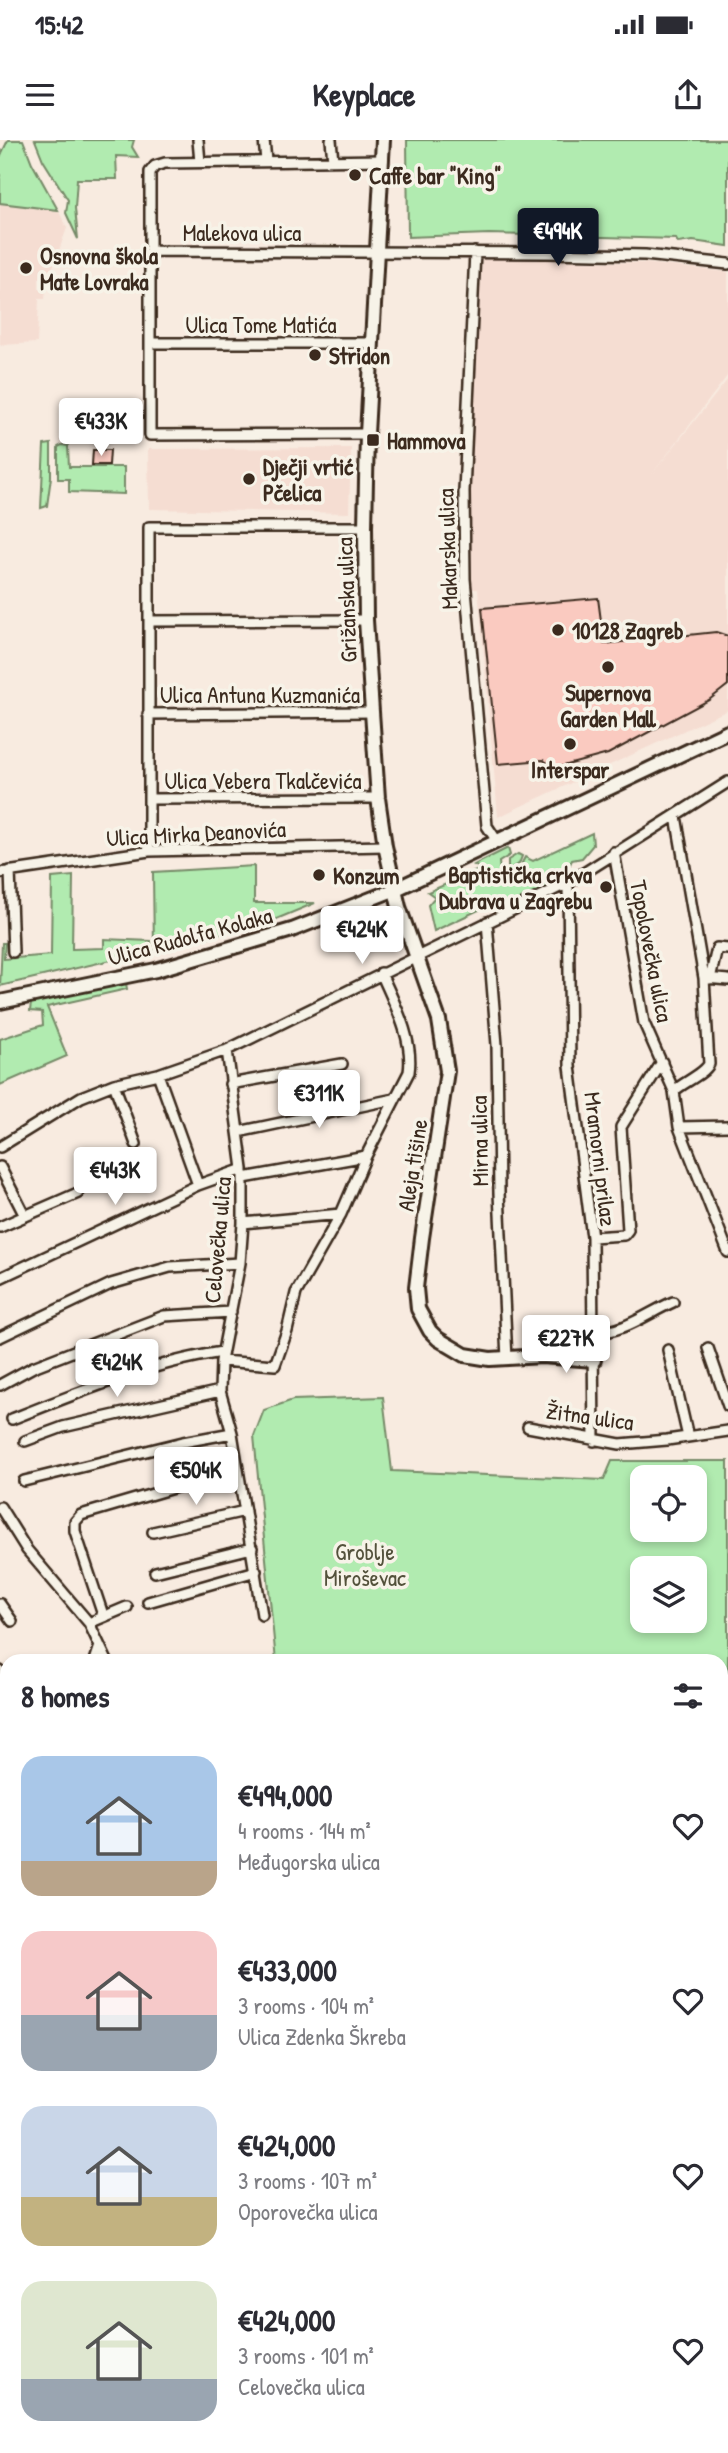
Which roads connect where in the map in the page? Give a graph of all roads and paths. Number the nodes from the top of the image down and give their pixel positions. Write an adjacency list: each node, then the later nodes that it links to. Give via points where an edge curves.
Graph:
1 (198, 140): 8 (street)
2 (264, 140): 7 (street)
3 (331, 140): 5 (street)
4 (383, 140): 6 (street, Grižanska ulica)
5 (333, 160): 6 (street); 7 (street)
6 (383, 160): 10 (street, Grižanska ulica)
7 (267, 161): 8 (street)
8 (200, 162): 9 (street, Malekova ulica, via 155,166 150,172)
9 (151, 251): 10 (street, Malekova ulica); 13 (street)
10 (378, 252): 11 (street, Malekova ulica); 14 (street, Grižanska ulica)
11 (475, 252): 12 (street, Malekova ulica, via 645,255); 26 (street, Makarska ulica, via 464,491 465,579 487,826)
12 (728, 264)
13 (151, 343): 14 (street, Ulica Tome Matića); 15 (street, via 150,435)
14 (371, 343): 15 (street, Grižanska ulica)
15 (367, 434): 16 (street, Grižanska ulica)
16 (365, 527): 17 (street, Grižanska ulica); 18 (street, via 149,527)
17 (366, 620): 18 (street); 19 (street, Grižanska ulica)
18 (149, 621): 20 (street)
19 (372, 712): 20 (street, Ulica Antuna Kuzmanića); 23 (street, Grižanska ulica)
20 (148, 714): 24 (street)
21 (728, 732): 26 (street, Ulica Rudolfa Kolaka)
22 (728, 782): 25 (street)
23 (378, 798): 24 (street, Ulica Vebera Tkalčevića); 27 (street, Grižanska ulica)
24 (149, 799): 28 (street)
25 (676, 816): 29 (street); 39 (street)
26 (498, 841): 33 (street, Ulica Rudolfa Kolaka)
27 (385, 846): 28 (street, Ulica Mirka Deanovića); 33 (street, Grižanska ulica)
28 (149, 851): 30 (street, Ulica Mirka Deanovića)
29 (614, 852): 32 (street); 43 (street, Topolovečka ulica, via 644,1023)
30 (10, 872): 31 (street, Ulica Mirka Deanovića); 36 (street)
31 (0, 873)
32 (568, 883): 34 (street); 64 (street, Mramorni prilaz, via 570,1066)
33 (396, 889): 37 (street, Aleja tišine); 41 (street, Ulica Rudolfa Kolaka, via 292,930 156,970)
34 (487, 922): 37 (street); 76 (street, Mirna ulica, via 497,1045)
35 (728, 949): 39 (street, via 717,948)
36 (13, 952)
37 (416, 956): 38 (street); 76 (street, Aleja tišine, via 439,1020 447,1071 416,1287 418,1309 430,1331 456,1351)
38 (381, 973): 42 (street); 49 (street, via 412,1057 410,1072)
39 (707, 978): 40 (street); 48 (street, via 709,1064)
40 (728, 980)
41 (0, 1002)
42 (227, 1050): 45 (street); 47 (street, Celovečka ulica)
43 (662, 1062): 48 (street, Topolovečka ulica); 64 (street, via 621,1127 628,1230 624,1235)
44 (342, 1063): 47 (street)
45 (158, 1074): 46 (street); 58 (street)
46 (114, 1084): 53 (street); 54 (street, via 81,1097)
47 (230, 1084): 52 (street, Celovečka ulica)
48 (674, 1091): 51 (street, Topolovečka ulica)
49 (394, 1099): 52 (street); 55 (street)
50 (728, 1126): 51 (street)
51 (679, 1127): 65 (street, Topolovečka ulica)
52 (238, 1132): 57 (street, Celovečka ulica)
53 (136, 1144)
54 (0, 1147)
55 (366, 1156): 57 (street); 60 (street)
56 (0, 1167): 61 (street)
57 (243, 1173): 58 (street); 62 (street, Celovečka ulica)
58 (198, 1185): 67 (street)
59 (78, 1193): 61 (street)
60 (341, 1214): 62 (street); 74 (street, via 296,1293 275,1365)
61 (24, 1216): 63 (street)
62 (243, 1223): 66 (street, Celovečka ulica)
63 (0, 1227)
64 (592, 1237): 71 (street, Mramorni prilaz)
65 (728, 1252)
66 (240, 1263): 69 (street, Celovečka ulica); 70 (street, via 170,1267 111,1284)
67 (0, 1278)
68 (673, 1302): 71 (street, via 642,1321)
69 (231, 1312): 74 (street, Celovečka ulica); 78 (street, via 164,1316 33,1367)
70 (0, 1337)
71 (594, 1338): 75 (street, Aleja tišine); 77 (street, Mramorni prilaz)
72 (708, 1348): 80 (street)
73 (668, 1350): 85 (street)
74 (222, 1356): 79 (street, Celovečka ulica); 81 (street, via 189,1357)
75 (542, 1356): 76 (street, Aleja tišine); 77 (street, Aleja tišine)
76 (507, 1359)
77 (594, 1360): 87 (street, Mramorni prilaz)
78 (0, 1385)
79 (220, 1391): 84 (street, Celovečka ulica); 86 (street, via 63,1427)
80 (728, 1406)
81 (12, 1419)
82 (528, 1427): 87 (street, Žitna ulica, via 569,1432)
83 (728, 1431): 85 (street, Žitna ulica)
84 (232, 1433): 88 (street, Celovečka ulica); 89 (street)
85 (688, 1437): 87 (street, Žitna ulica, via 637,1443)
86 (25, 1441)
87 (594, 1441)
88 (238, 1469): 91 (street, Celovečka ulica); 99 (street, via 81,1515 75,1531)
89 (24, 1481)
90 (0, 1507): 102 (street, via 27,1550)
91 (244, 1511): 92 (street); 93 (street, Celovečka ulica)
92 (153, 1532)
93 (252, 1548): 94 (street, Celovečka ulica); 95 (street)
94 (256, 1571): 96 (street); 100 (street, Celovečka ulica)
95 (155, 1572)
96 (148, 1602)
97 (0, 1604): 101 (street)
98 (127, 1607): 99 (street)
99 (103, 1615): 102 (street)
100 (262, 1615)
101 (12, 1621)
102 (89, 1623): 103 (street)
103 (100, 1646): 104 (street); 105 (street)
104 (97, 1654)
105 (104, 1654)

